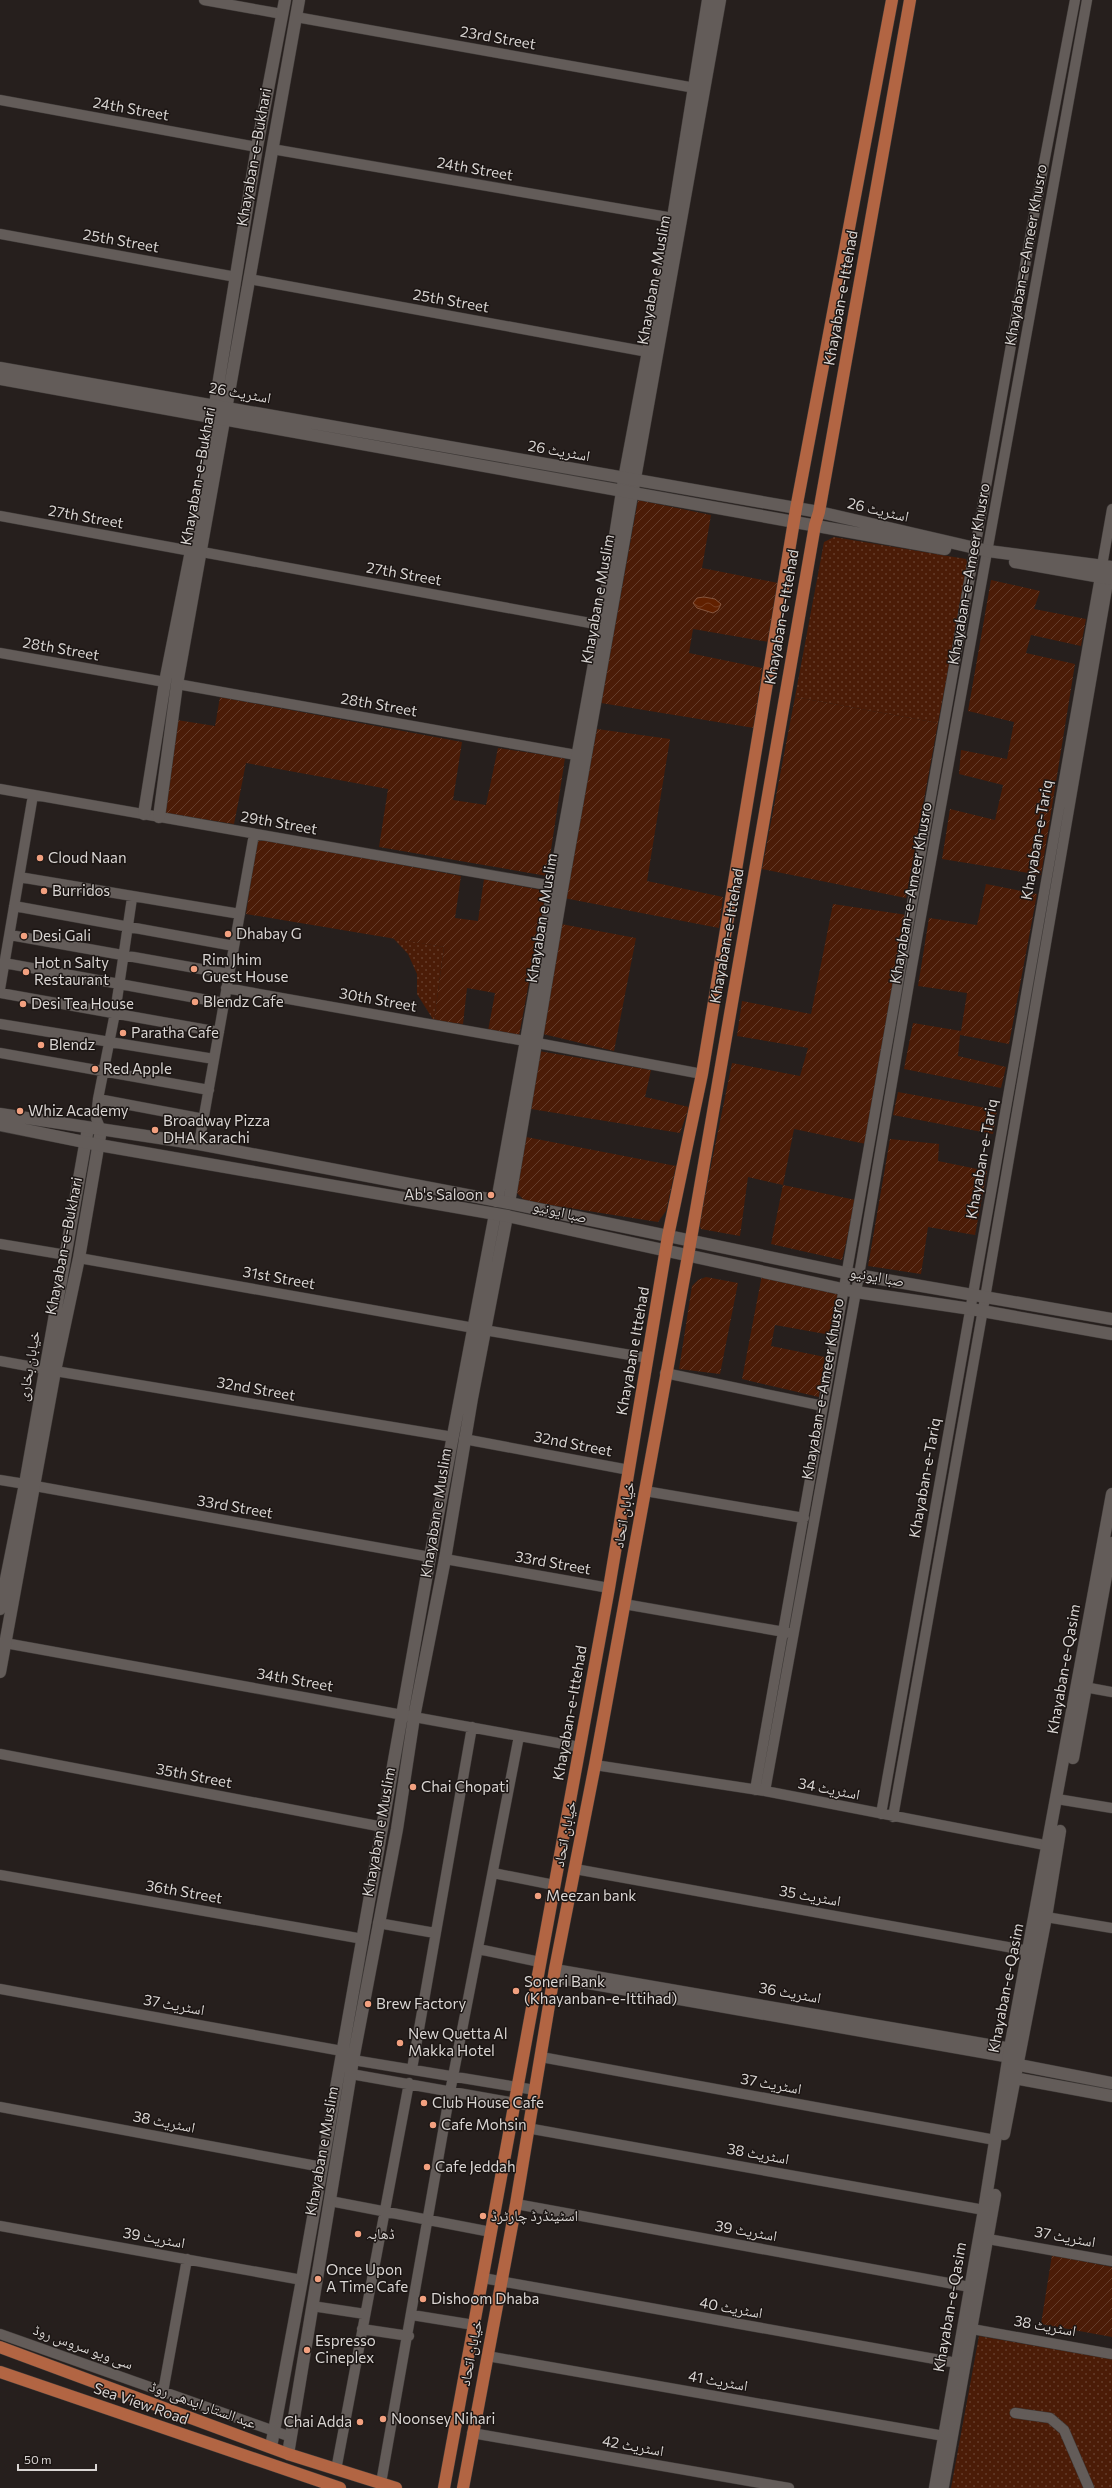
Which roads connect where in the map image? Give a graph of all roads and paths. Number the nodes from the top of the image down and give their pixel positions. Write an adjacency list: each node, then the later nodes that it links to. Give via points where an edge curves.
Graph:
1 (204, 0): 10 (street)
2 (285, 0): 10 (street, Khayaban-e-Bukhari)
3 (299, 0): 11 (street, Khayaban-e-Bukhari)
4 (708, 0): 12 (street, Khayaban e Muslim)
5 (720, 0): 16 (street, Khayaban e Muslim)
6 (892, 0): 33 (main road, Khayaban-e-Ittehad)
7 (910, 0): 35 (main road, Khayaban-e-Ittehad)
8 (1075, 0): 17 (street, Khayaban-e-Ameer Khusro)
9 (1087, 0): 18 (street, Khayaban-e-Ameer Khusro)
10 (282, 14): 14 (street, Khayaban-e-Bukhari)
11 (296, 17): 12 (street, 23rd Street); 15 (street, Khayaban-e-Bukhari)
12 (695, 88): 16 (street, Khayaban e Muslim)
13 (0, 100): 14 (street, 24th Street)
14 (257, 147): 23 (street, Khayaban-e-Bukhari)
15 (272, 149): 21 (street, 24th Street); 24 (street, Khayaban-e-Bukhari)
16 (688, 156): 21 (street, Khayaban e Muslim); 32 (street, Khayaban e Muslim)
17 (1040, 188): 18 (street, via 1044,195); 19 (street, Khayaban-e-Ameer Khusro)
18 (1052, 193): 20 (street, Khayaban-e-Ameer Khusro)
19 (1035, 214): 20 (street, via 1042,208 1048,211); 40 (street, Khayaban-e-Ameer Khusro)
20 (1048, 215): 40 (street, Khayaban-e-Ameer Khusro)
21 (673, 218): 25 (street, Khayaban e Muslim)
22 (0, 234): 23 (street, 25th Street)
23 (236, 277): 28 (street, Khayaban-e-Bukhari)
24 (248, 279): 25 (street, 25th Street); 29 (street, Khayaban-e-Bukhari)
25 (648, 352): 32 (street, Khayaban e Muslim)
26 (0, 368): 28 (street, اسٹریٹ 26)
27 (0, 379): 30 (street, اسٹریٹ 26)
28 (213, 404): 29 (street, اسٹریٹ 26); 30 (street, Khayaban-e-Bukhari)
29 (227, 406): 31 (street, Khayaban-e-Bukhari); 32 (street, اسٹریٹ 26)
30 (211, 417): 31 (street, اسٹریٹ 26); 39 (street, Khayaban-e-Bukhari)
31 (224, 419): 32 (street, اسٹریٹ 26); 39 (street, Khayaban-e-Bukhari)
32 (628, 486): 33 (street, اسٹریٹ 26); 37 (street, اسٹریٹ 26); 41 (street, Khayaban e Muslim)
33 (796, 509): 35 (street, اسٹریٹ 26); 37 (main road, Khayaban-e-Ittehad)
34 (1112, 509): 42 (street, Khayaban-e-Tariq)
35 (819, 512): 38 (main road, Khayaban-e-Ittehad); 40 (street, اسٹریٹ 26)
36 (0, 516): 39 (street, 27th Street)
37 (794, 522): 38 (street, اسٹریٹ 26); 87 (main road, Khayaban-e-Ittehad)
38 (815, 524): 40 (street, اسٹریٹ 26); 103 (main road, Khayaban-e-Ittehad)
39 (196, 552): 43 (street, 27th Street); 45 (street, Khayaban-e-Bukhari); 46 (street, Khayaban-e-Bukhari)
40 (982, 553): 42 (street, اسٹریٹ 26); 71 (street, Khayaban-e-Ameer Khusro)
41 (614, 568): 43 (street, Khayaban e Muslim); 47 (street, Khayaban e Muslim)
42 (1108, 570): 58 (street, Khayaban-e-Tariq); 60 (street, Khayaban-e-Tariq)
43 (601, 625): 47 (street, Khayaban e Muslim)
44 (0, 653): 45 (street, 28th Street)
45 (165, 682): 52 (street, Khayaban-e-Bukhari)
46 (178, 684): 48 (street, 28th Street); 53 (street, Khayaban-e-Bukhari)
47 (590, 709): 48 (street, Khayaban e Muslim); 51 (street, Khayaban e Muslim)
48 (576, 755): 51 (street, Khayaban e Muslim)
49 (0, 789): 50 (street, 29th Street)
50 (33, 795): 52 (street, 29th Street); 55 (street)
51 (572, 809): 56 (street, Khayaban e Muslim); 69 (street, Khayaban e Muslim)
52 (144, 814): 53 (street, 29th Street)
53 (159, 817): 54 (street, 29th Street)
54 (254, 834): 56 (street, 29th Street); 61 (street)
55 (19, 877): 57 (street); 59 (street)
56 (553, 886): 69 (street, Khayaban e Muslim)
57 (132, 898): 61 (street); 63 (street)
58 (1040, 905): 60 (street, via 1046,912); 62 (street, Khayaban-e-Tariq)
59 (14, 906): 63 (street); 65 (street)
60 (1052, 908): 64 (street, Khayaban-e-Tariq)
61 (240, 914): 66 (street)
62 (1037, 925): 64 (street, via 1039,921 1045,920); 113 (street, Khayaban-e-Tariq)
63 (127, 928): 66 (street); 68 (street)
64 (1049, 928): 113 (street, Khayaban-e-Tariq)
65 (10, 935): 67 (street); 68 (street)
66 (234, 946): 72 (street)
67 (3, 951): 70 (street)
68 (123, 955): 72 (street); 73 (street)
69 (546, 955): 81 (street, Khayaban e Muslim); 83 (street, Khayaban e Muslim)
70 (4, 963): 73 (street); 75 (street)
71 (908, 966): 109 (street, Khayaban-e-Ameer Khusro); 110 (street, Khayaban-e-Ameer Khusro)
72 (229, 974): 74 (street)
73 (119, 983): 77 (street); 78 (street)
74 (226, 988): 77 (street); 81 (street, 30th Street)
75 (0, 989)
76 (0, 993): 78 (street)
77 (224, 1003): 80 (street)
78 (115, 1013): 80 (street); 82 (street)
79 (0, 1024): 82 (street)
80 (219, 1032): 85 (street)
81 (525, 1041): 99 (street, Khayaban e Muslim)
82 (109, 1042): 85 (street); 86 (street)
83 (537, 1044): 87 (street); 99 (street, Khayaban e Muslim)
84 (0, 1053): 86 (street)
85 (214, 1059): 88 (street)
86 (104, 1071): 88 (street); 89 (street)
87 (702, 1074): 102 (main road, Khayaban-e-Ittehad)
88 (209, 1090): 92 (street)
89 (98, 1100): 91 (street); 92 (street)
90 (0, 1114): 94 (street, صبا ایونیو)
91 (96, 1118): 94 (street); 95 (street)
92 (204, 1119): 97 (street)
93 (0, 1125): 96 (street, صبا ایونیو)
94 (88, 1128): 95 (street, صبا ایونیو); 96 (street, خیابان بخاری)
95 (101, 1130): 97 (street, صبا ایونیو); 98 (street, Khayaban-e-Bukhari)
96 (87, 1142): 98 (street, صبا ایونیو); 106 (street, خیابان بخاری)
97 (199, 1144): 99 (street, صبا ایونیو)
98 (99, 1145): 100 (street, صبا ایونیو); 108 (street, Khayaban-e-Bukhari)
99 (503, 1202): 102 (street, صبا ایونیو)
100 (494, 1214): 101 (street, صبا ایونیو); 116 (street, Khayaban e Muslim)
101 (507, 1216): 105 (street, صبا ایونیو); 116 (street, Khayaban e Muslim)
102 (668, 1236): 103 (street, صبا ایونیو); 105 (main road, Khayaban e Ittehad)
103 (690, 1240): 107 (main road); 109 (street, صبا ایونیو)
104 (0, 1244): 106 (street)
105 (665, 1252): 107 (street, صبا ایونیو); 118 (main road, Khayaban e Ittehad)
106 (66, 1255): 120 (street, خیابان بخاری)
107 (688, 1256): 111 (street, صبا ایونیو); 121 (main road, خیابان اتحاد)
108 (79, 1258): 116 (street, 31st Street); 120 (street, Khayaban-e-Bukhari)
109 (846, 1273): 110 (street, صبا ایونیو); 111 (street, Khayaban-e-Ameer Khusro)
110 (860, 1275): 112 (street, Khayaban-e-Ameer Khusro); 113 (street, صبا ایونیو)
111 (844, 1288): 112 (street, صبا ایونیو); 122 (street, Khayaban-e-Ameer Khusro)
112 (856, 1292): 114 (street, صبا ایونیو); 137 (street, Khayaban-e-Ameer Khusro)
113 (980, 1297): 114 (street, Khayaban-e-Tariq); 115 (street, صبا ایونیو)
114 (976, 1310): 117 (street, صبا ایونیو); 157 (street, Khayaban-e-Tariq); 158 (street, Khayaban-e-Tariq)
115 (1112, 1319)
116 (479, 1329): 118 (street, 31st Street); 123 (street, Khayaban e Muslim)
117 (1112, 1334)
118 (648, 1358): 124 (main road, Khayaban e Ittehad)
119 (0, 1361): 120 (street, 32nd Street)
120 (50, 1370): 123 (street, 32nd Street); 126 (street, Khayaban-e-Bukhari)
121 (665, 1373): 122 (street); 127 (main road, خیابان اتحاد)
122 (823, 1406): 131 (street, Khayaban-e-Ameer Khusro)
123 (459, 1438): 124 (street, 32nd Street); 129 (street, Khayaban e Muslim); 130 (street, Khayaban e Muslim)
124 (629, 1470): 138 (main road, Khayaban-e-Ittehad)
125 (0, 1480): 126 (street, 33rd Street)
126 (30, 1485): 133 (street, 33rd Street); 140 (street); 144 (street)
127 (645, 1492): 131 (street); 139 (main road, خیابان اتحاد)
128 (1112, 1494): 135 (street, Khayaban-e-Qasim)
129 (442, 1496): 130 (street); 133 (street, Khayaban e Muslim)
130 (455, 1499): 134 (street, Khayaban e Muslim)
131 (804, 1518): 136 (street, Khayaban-e-Ameer Khusro)
132 (1112, 1543): 135 (street, Khayaban-e-Qasim)
133 (430, 1557): 141 (street, Khayaban e Muslim)
134 (446, 1559): 138 (street, 33rd Street); 142 (street, Khayaban e Muslim)
135 (1105, 1575): 146 (street, Khayaban-e-Qasim)
136 (793, 1584): 137 (street); 143 (street, Khayaban-e-Ameer Khusro)
137 (803, 1585): 143 (street, Khayaban-e-Ameer Khusro)
138 (609, 1588): 151 (main road, Khayaban-e-Ittehad)
139 (624, 1604): 143 (street); 153 (main road, خیابان اتحاد)
140 (0, 1610)
141 (417, 1629): 142 (street); 148 (street, Khayaban e Muslim)
142 (431, 1632): 148 (street, Khayaban e Muslim)
143 (789, 1633): 154 (street, Khayaban-e-Ameer Khusro)
144 (5, 1643): 145 (street); 148 (street, 34th Street)
145 (0, 1672)
146 (1082, 1686): 147 (street); 155 (street, Khayaban-e-Qasim)
147 (1112, 1692)
148 (408, 1716): 149 (street, 34th Street); 159 (street, Khayaban e Muslim); 164 (street, Khayaban e Muslim)
149 (472, 1727): 150 (street, 34th Street); 170 (street)
150 (519, 1736): 151 (street, 34th Street); 163 (street)
151 (580, 1747): 166 (main road, Khayaban-e-Ittehad)
152 (0, 1754): 159 (street, 35th Street)
153 (595, 1765): 154 (street, اسٹریٹ 34); 161 (main road, خیابان اتحاد)
154 (760, 1791): 157 (street, اسٹریٹ 34)
155 (1061, 1799): 156 (street); 160 (street, Khayaban-e-Qasim)
156 (1112, 1808)
157 (881, 1814): 158 (street, اسٹریٹ 34)
158 (893, 1817): 160 (street, اسٹریٹ 34)
159 (383, 1827): 162 (street, Khayaban e Muslim)
160 (1053, 1846): 167 (street, Khayaban-e-Qasim); 173 (street, Khayaban-e-Qasim)
161 (574, 1869): 173 (street, اسٹریٹ 35); 175 (main road, خیابان اتحاد)
162 (375, 1872): 164 (street); 171 (street, Khayaban e Muslim)
163 (492, 1873): 166 (street); 172 (street)
164 (388, 1874): 168 (street, Khayaban e Muslim)
165 (0, 1875): 171 (street, 36th Street)
166 (554, 1885): 174 (main road, Khayaban-e-Ittehad)
167 (1046, 1917): 169 (street); 173 (street, Khayaban-e-Qasim)
168 (378, 1922): 170 (street); 178 (street, Khayaban e Muslim)
169 (1112, 1928)
170 (435, 1933): 183 (street)
171 (363, 1939): 177 (street, Khayaban e Muslim)
172 (478, 1949): 174 (street); 185 (street)
173 (1034, 1951): 181 (street, Khayaban-e-Qasim)
174 (540, 1962): 189 (main road, Khayaban-e-Ittehad)
175 (554, 1973): 180 (main road, خیابان اتحاد); 181 (street, اسٹریٹ 36)
176 (0, 1989): 179 (street, اسٹریٹ 37)
177 (351, 2003): 178 (street); 179 (street, Khayaban e Muslim)
178 (364, 2005): 182 (street, Khayaban e Muslim)
179 (342, 2051): 197 (street, Khayaban e Muslim)
180 (541, 2057): 190 (main road, خیابان اتحاد); 199 (street, اسٹریٹ 37)
181 (1013, 2057): 186 (street, Khayaban-e-Qasim); 187 (street, اسٹریٹ 36)
182 (353, 2060): 183 (street); 184 (street, Khayaban e Muslim)
183 (412, 2069): 185 (street)
184 (351, 2074): 188 (street); 198 (street, Khayaban e Muslim)
185 (453, 2077): 189 (street); 191 (street)
186 (1010, 2077): 192 (street); 199 (street, Khayaban-e-Qasim); 208 (street, Khayaban-e-Qasim)
187 (1112, 2082)
188 (409, 2083): 191 (street); 204 (street)
189 (517, 2087): 190 (street); 193 (main road, Khayaban-e-Ittehad)
190 (535, 2090): 194 (main road, خیابان اتحاد)
191 (450, 2092): 193 (street); 205 (street)
192 (1112, 2096)
193 (514, 2103): 194 (street); 207 (main road, خیابان اتحاد)
194 (532, 2106): 196 (main road, خیابان اتحاد)
195 (0, 2107): 200 (street, اسٹریٹ 38)
196 (528, 2128): 202 (main road, خیابان اتحاد); 203 (street, اسٹریٹ 38)
197 (328, 2135): 198 (street); 200 (street, Khayaban e Muslim)
198 (341, 2137): 201 (street, Khayaban e Muslim)
199 (996, 2140): 203 (street, Khayaban-e-Qasim)
200 (322, 2167): 212 (street, Khayaban e Muslim)
201 (330, 2202): 204 (street); 215 (street, Khayaban e Muslim)
202 (516, 2204): 213 (main road, خیابان اتحاد); 214 (street, اسٹریٹ 39)
203 (984, 2210): 214 (street, Khayaban-e-Qasim)
204 (384, 2213): 205 (street); 216 (street)
205 (428, 2221): 207 (street); 217 (street)
206 (0, 2226): 209 (street, اسٹریٹ 39)
207 (492, 2232): 211 (main road, خیابان اتحاد)
208 (988, 2239): 210 (street, اسٹریٹ 37); 220 (street, Khayaban-e-Qasim)
209 (187, 2259): 212 (street, اسٹریٹ 39); 228 (street)
210 (1112, 2261)
211 (483, 2278): 213 (street, اسٹریٹ 40); 218 (main road, خیابان اتحاد)
212 (302, 2280): 230 (street, Khayaban e Muslim)
213 (500, 2282): 225 (main road, خیابان اتحاد); 226 (street, اسٹریٹ 40)
214 (970, 2287): 226 (street, Khayaban-e-Qasim)
215 (312, 2306): 216 (street); 233 (street, Khayaban e Muslim)
216 (365, 2314): 219 (street)
217 (412, 2315): 218 (street); 222 (street)
218 (474, 2324): 240 (main road, خیابان اتحاد)
219 (362, 2329): 222 (street); 236 (street)
220 (972, 2329): 224 (street, اسٹریٹ 38); 244 (street, Khayaban-e-Qasim)
221 (0, 2334): 228 (street, سی ویو سروس روڈ)
222 (409, 2336): 237 (street)
223 (0, 2348): 234 (main road, عبد الستار ایدھی روڈ)
224 (1112, 2354)
225 (487, 2356): 231 (main road, خیابان اتحاد); 232 (street, اسٹریٹ 41)
226 (957, 2363): 232 (street, Khayaban-e-Qasim)
227 (0, 2372): 238 (main road, Sea View Road)
228 (163, 2392): 230 (street, سی ویو سروس روڈ)
229 (1015, 2413): 245 (street, via 1050,2418 1064,2430)
230 (274, 2432): 233 (street, سی ویو سروس روڈ); 234 (street, Khayaban e Muslim)
231 (472, 2433): 241 (main road, خیابان اتحاد); 242 (street, اسٹریٹ 42)
232 (944, 2436): 243 (street, Khayaban-e-Qasim)
233 (291, 2437): 235 (street, Khayaban e Muslim)
234 (271, 2447): 235 (main road, عبد الستار ایدھی روڈ)
235 (288, 2454): 236 (main road, عبد الستار ایدھی روڈ)
236 (336, 2470): 237 (main road, عبد الستار ایدھی روڈ)
237 (381, 2483): 239 (main road, عبد الستار ایدھی روڈ)
238 (340, 2488)
239 (396, 2488)
240 (444, 2488)
241 (463, 2488)
242 (789, 2488)
243 (935, 2488)
244 (943, 2488)
245 (1089, 2488)

